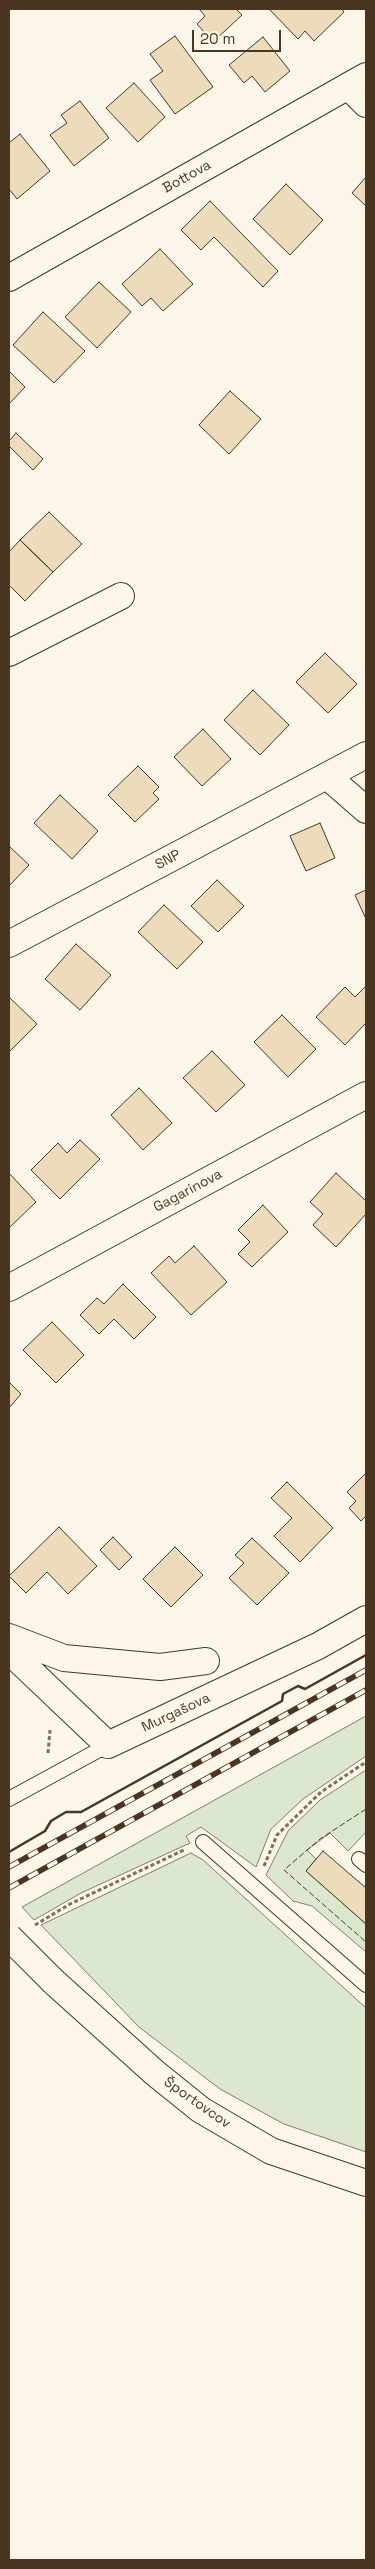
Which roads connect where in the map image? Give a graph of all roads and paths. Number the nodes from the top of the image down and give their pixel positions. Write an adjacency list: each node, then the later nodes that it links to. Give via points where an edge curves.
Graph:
1 (360, 89): 2 (street, Bottova)
2 (9, 278)
3 (121, 596): 4 (street)
4 (9, 653)
5 (366, 755): 6 (street, SNP)
6 (327, 776): 7 (street); 8 (street, SNP)
7 (366, 810)
8 (9, 944)
9 (366, 1095): 10 (street, Gagarinova)
10 (9, 1288)
11 (366, 1620): 16 (street, Murgašova)
12 (9, 1637): 14 (street, via 64,1658 160,1667)
13 (9, 1651): 16 (street)
14 (206, 1662)
15 (49, 1726): 17 (path, via 49,1752)
16 (108, 1746): 19 (lane)
17 (45, 1758)
18 (366, 1762): 21 (path, via 322,1792 277,1835)
19 (9, 1799)
20 (202, 1842): 21 (lane); 22 (path, via 70,1904)
21 (256, 1888): 23 (lane)
22 (20, 1932): 24 (street, Športovcov, bridge, via 54,1982 201,2110 271,2151)
23 (366, 1984)
24 (366, 2183)

